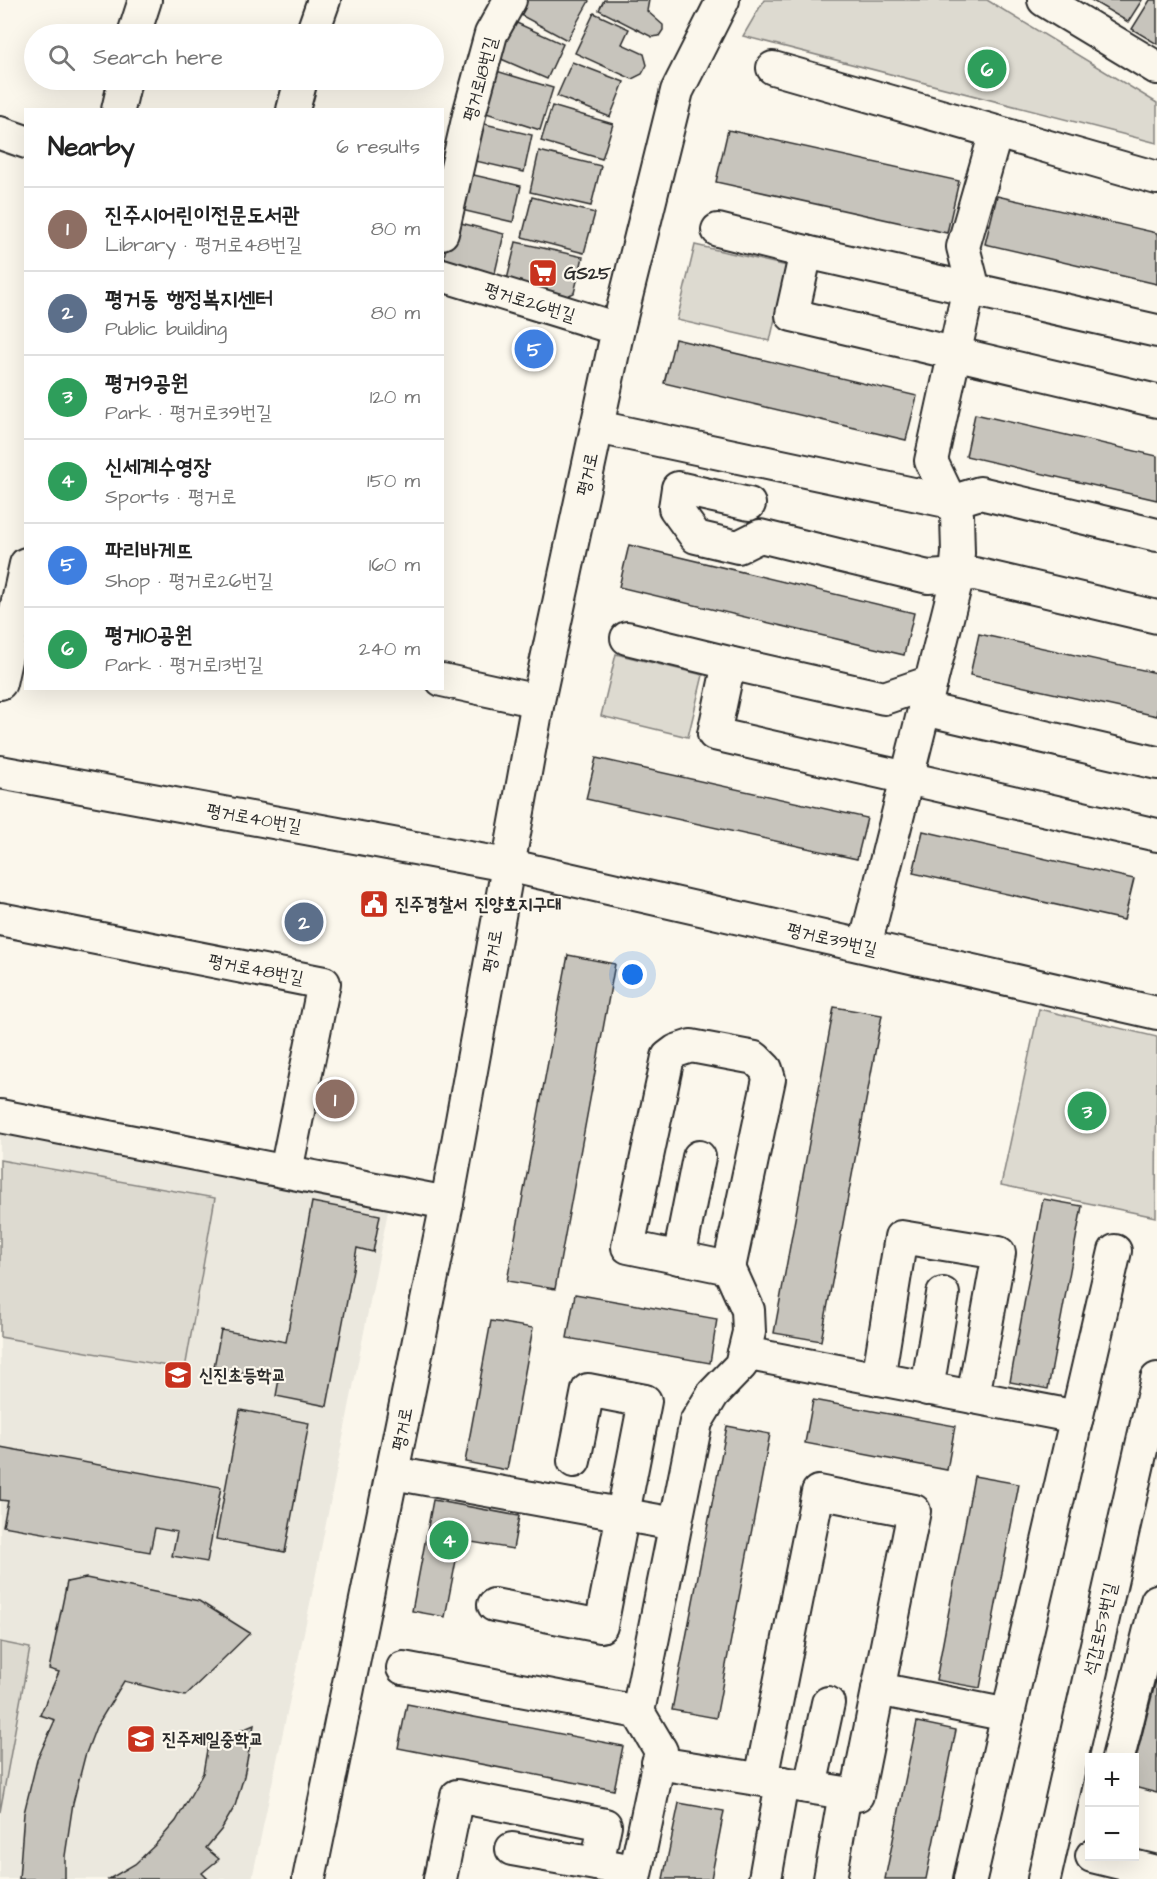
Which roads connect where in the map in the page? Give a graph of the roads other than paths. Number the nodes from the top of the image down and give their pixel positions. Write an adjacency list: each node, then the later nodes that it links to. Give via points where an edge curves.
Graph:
1 (145, 0): 6 (street)
2 (324, 0): 7 (street)
3 (510, 0): 18 (street, 평거로18번길, via 491,34)
4 (1044, 0): 9 (street)
5 (719, 1): 23 (street, 평거로, via 677,91)
6 (137, 24)
7 (316, 24)
8 (773, 68): 14 (street)
9 (1157, 68)
10 (122, 90): 12 (street)
11 (298, 90): 13 (street)
12 (118, 108)
13 (294, 108)
14 (996, 132): 17 (street); 22 (street, via 963,247 971,278)
15 (0, 133): 16 (street)
16 (24, 141)
17 (1157, 178)
18 (444, 223)
19 (718, 230): 20 (street)
20 (806, 252): 22 (street); 25 (street, via 792,315)
21 (444, 276): 23 (street, 평거로26번길)
22 (969, 289): 24 (street); 25 (street)
23 (618, 329): 27 (street, 평거로)
24 (1157, 331)
25 (955, 352): 26 (street); 28 (street, via 931,461)
26 (1157, 401)
27 (597, 427): 28 (street); 40 (street, 평거로)
28 (951, 502): 30 (street, via 980,493); 32 (street, via 957,515)
29 (749, 504): 32 (street, via 678,488 675,508 696,537 738,547 760,536 928,577)
30 (1157, 536)
31 (24, 570): 33 (street)
32 (956, 575): 34 (street, via 975,574); 39 (street)
33 (15, 598): 38 (street)
34 (1157, 617)
35 (627, 638): 36 (street)
36 (729, 663): 39 (street, via 884,698); 43 (street, via 714,734)
37 (444, 680): 40 (street)
38 (0, 683)
39 (928, 695): 41 (street); 43 (street)
40 (538, 701): 45 (street, 평거로)
41 (1157, 763)
42 (0, 772): 45 (street, 평거로40번길)
43 (907, 777): 44 (street); 47 (street)
44 (1157, 835)
45 (507, 865): 47 (street, 평거로39번길); 52 (street, 평거로)
46 (0, 919): 51 (street, 평거로48번길, via 324,983)
47 (865, 946): 48 (street, 평거로39번길)
48 (1157, 1013)
49 (0, 1116): 51 (street)
50 (699, 1157): 54 (street)
51 (286, 1171): 52 (street)
52 (447, 1203): 64 (street, 평거로)
53 (1115, 1251): 62 (street)
54 (679, 1258): 55 (street); 55 (street, via 628,1247 668,1058 691,1046 755,1058 766,1069 769,1080)
55 (729, 1268): 57 (street, via 747,1310 749,1332)
56 (944, 1294): 60 (street)
57 (744, 1353): 58 (street); 66 (street, via 741,1365 712,1394 696,1422)
58 (878, 1379): 60 (street); 61 (street, via 901,1237 999,1253)
59 (1157, 1379): 78 (street, 석갑로53번길)
60 (927, 1389): 61 (street)
61 (973, 1397): 62 (street)
62 (1077, 1417): 73 (street)
63 (574, 1461): 65 (street, via 588,1390 645,1401)
64 (393, 1473): 65 (street); 85 (street, 평거로)
65 (623, 1514): 66 (street); 68 (street, via 601,1626)
66 (675, 1524): 72 (street)
67 (1157, 1601): 74 (street)
68 (494, 1605)
69 (403, 1668): 72 (street)
70 (878, 1689): 73 (street); 76 (street, via 914,1511 818,1492); 77 (street, via 857,1796)
71 (828, 1703): 76 (street)
72 (638, 1712): 75 (street, via 661,1751)
73 (1008, 1715): 89 (street)
74 (1119, 1753)
75 (658, 1763): 76 (street); 84 (street)
76 (784, 1783): 77 (street); 87 (street)
77 (845, 1793): 88 (street)
78 (1051, 1847): 80 (street); 90 (street, 석갑로53번길)
79 (512, 1849): 82 (street)
80 (1085, 1855)
81 (1109, 1861): 83 (street)
82 (597, 1864): 84 (street); 86 (street, via 605,1825 457,1797)
83 (1157, 1872)
84 (635, 1875)
85 (309, 1879)
86 (440, 1879)
87 (765, 1879)
88 (830, 1879)
89 (970, 1879)
90 (1044, 1879)

